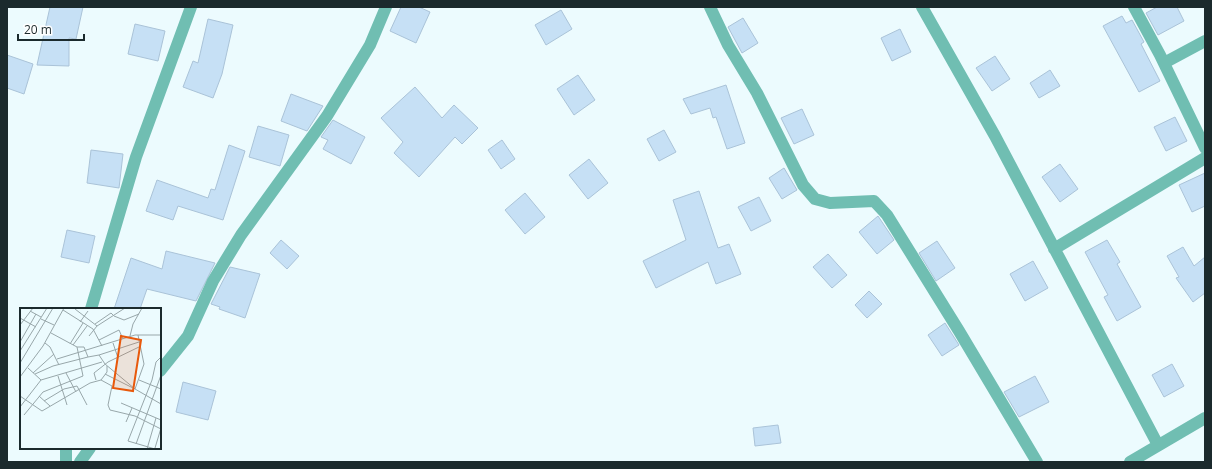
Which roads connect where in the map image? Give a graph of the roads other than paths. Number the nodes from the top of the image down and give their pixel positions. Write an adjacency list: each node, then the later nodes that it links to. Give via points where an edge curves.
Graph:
1 (191, 7): 11 (street, via 136,157)
2 (386, 7): 12 (street, via 370,46 327,116 240,235 213,281 188,336)
3 (710, 7): 19 (street, via 728,45 757,92 803,185 814,199 830,203 874,201 887,215)
4 (922, 7): 10 (street, via 995,136)
5 (1134, 7): 7 (street)
6 (1205, 42): 7 (street)
7 (1164, 63): 8 (street)
8 (1205, 148)
9 (1205, 158): 10 (street)
10 (1054, 249): 14 (street)
11 (91, 308)
12 (161, 370)
13 (1205, 418): 14 (street)
14 (1158, 445): 20 (street)
15 (66, 449): 17 (street)
16 (89, 449): 18 (street)
17 (66, 462)
18 (80, 462)
19 (1037, 462)
20 (1130, 462)

